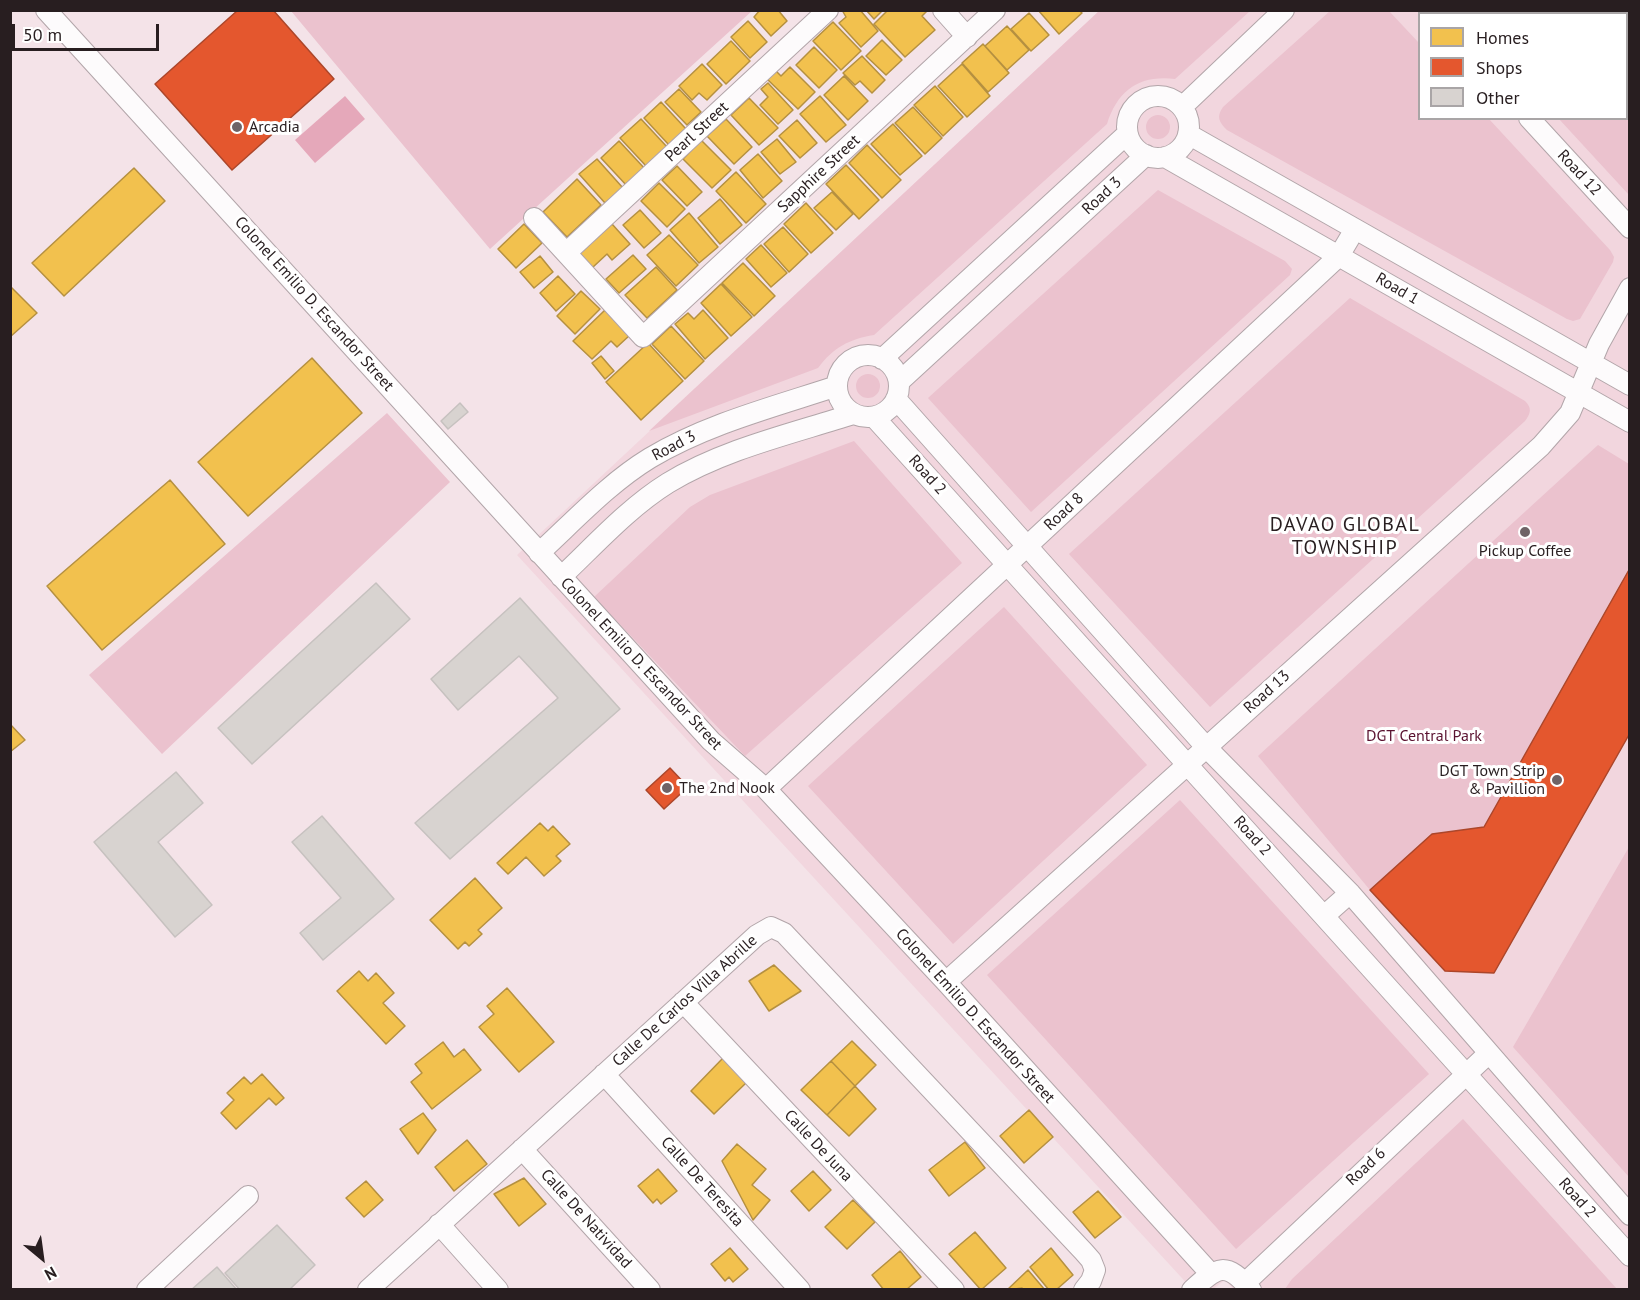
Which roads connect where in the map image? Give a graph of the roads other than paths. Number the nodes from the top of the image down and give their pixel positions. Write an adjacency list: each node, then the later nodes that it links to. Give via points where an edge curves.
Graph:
1 (46, 10): 28 (street, Colonel Emilio D. Escandor Street)
2 (828, 10): 15 (street, Pearl Street)
3 (943, 10): 6 (street)
4 (995, 10): 6 (street, Sapphire Street)
5 (1284, 10): 7 (street)
6 (967, 37): 15 (street, Sapphire Street, via 643,337)
7 (1182, 107): 9 (street, via 1158,96 1140,101 1129,116); 10 (street, via 1187,115)
8 (1531, 120): 13 (street, Road 12)
9 (1127, 134): 11 (street, via 1131,143); 18 (street, Road 3)
10 (1188, 134): 11 (street, via 1180,149); 14 (street, Road 1)
11 (1155, 156): 16 (street, Road 1); 22 (street, Road 3)
12 (534, 218): 15 (street)
13 (1629, 228)
14 (1355, 229): 16 (street, Road 8); 19 (street, Road 1)
15 (566, 254)
16 (1339, 256): 23 (street, Road 1); 27 (street, Road 8)
17 (1629, 288): 19 (street, Road 13)
18 (882, 359): 21 (street, via 856,358 842,369); 22 (street, via 890,364)
19 (1591, 363): 20 (street, Road 1); 23 (street, Road 13)
20 (1629, 385)
21 (837, 386): 24 (street, via 841,402); 28 (street, Road 3, via 722,424 648,459 622,477)
22 (898, 391): 25 (street, via 887,411); 27 (street, Road 2)
23 (1579, 394): 26 (street, Road 1); 31 (street, Road 13, via 1570,413 1541,446)
24 (853, 414): 25 (street); 30 (street, Road 3, via 693,469 641,501)
25 (874, 417): 29 (street, Road 2)
26 (1629, 422)
27 (1028, 546): 29 (street, Road 8); 31 (street, Road 2)
28 (539, 553): 30 (street, Colonel Emilio D. Escandor Street)
29 (1008, 564): 32 (street, Road 2); 33 (street, Road 8)
30 (561, 577): 33 (street, Colonel Emilio D. Escandor Street, via 711,741)
31 (1206, 747): 32 (street, Road 13); 34 (street, Road 2)
32 (1188, 763): 35 (street, Road 2); 36 (street, Road 13)
33 (766, 789): 36 (street, Colonel Emilio D. Escandor Street)
34 (1350, 893): 35 (street); 38 (street, Road 2)
35 (1324, 916): 40 (street, Road 2)
36 (946, 982): 46 (street, Colonel Emilio D. Escandor Street)
37 (683, 1002): 39 (street, Calle De Carlos Villa Abrille); 53 (street, Calle De Juna); 54 (street, Calle De Carlos Villa Abrille, via 757,935 771,927 784,933 1084,1252 1095,1270)
38 (1489, 1053): 40 (street, Road 6); 43 (street, Road 2)
39 (604, 1074): 41 (street, Calle De Carlos Villa Abrille); 52 (street, Calle De Teresita)
40 (1466, 1075): 45 (street, Road 2); 47 (street, Road 6)
41 (522, 1149): 44 (street, Calle De Carlos Villa Abrille); 51 (street, Calle De Natividad)
42 (248, 1196): 48 (street)
43 (1629, 1215)
44 (439, 1224): 49 (street, Calle De Carlos Villa Abrille); 50 (street)
45 (1629, 1256)
46 (1210, 1273): 47 (street, via 1233,1272); 55 (street)
47 (1248, 1286)
48 (147, 1290)
49 (368, 1290)
50 (498, 1290)
51 (650, 1290)
52 (800, 1290)
53 (954, 1290)
54 (1084, 1290)
55 (1192, 1290)

